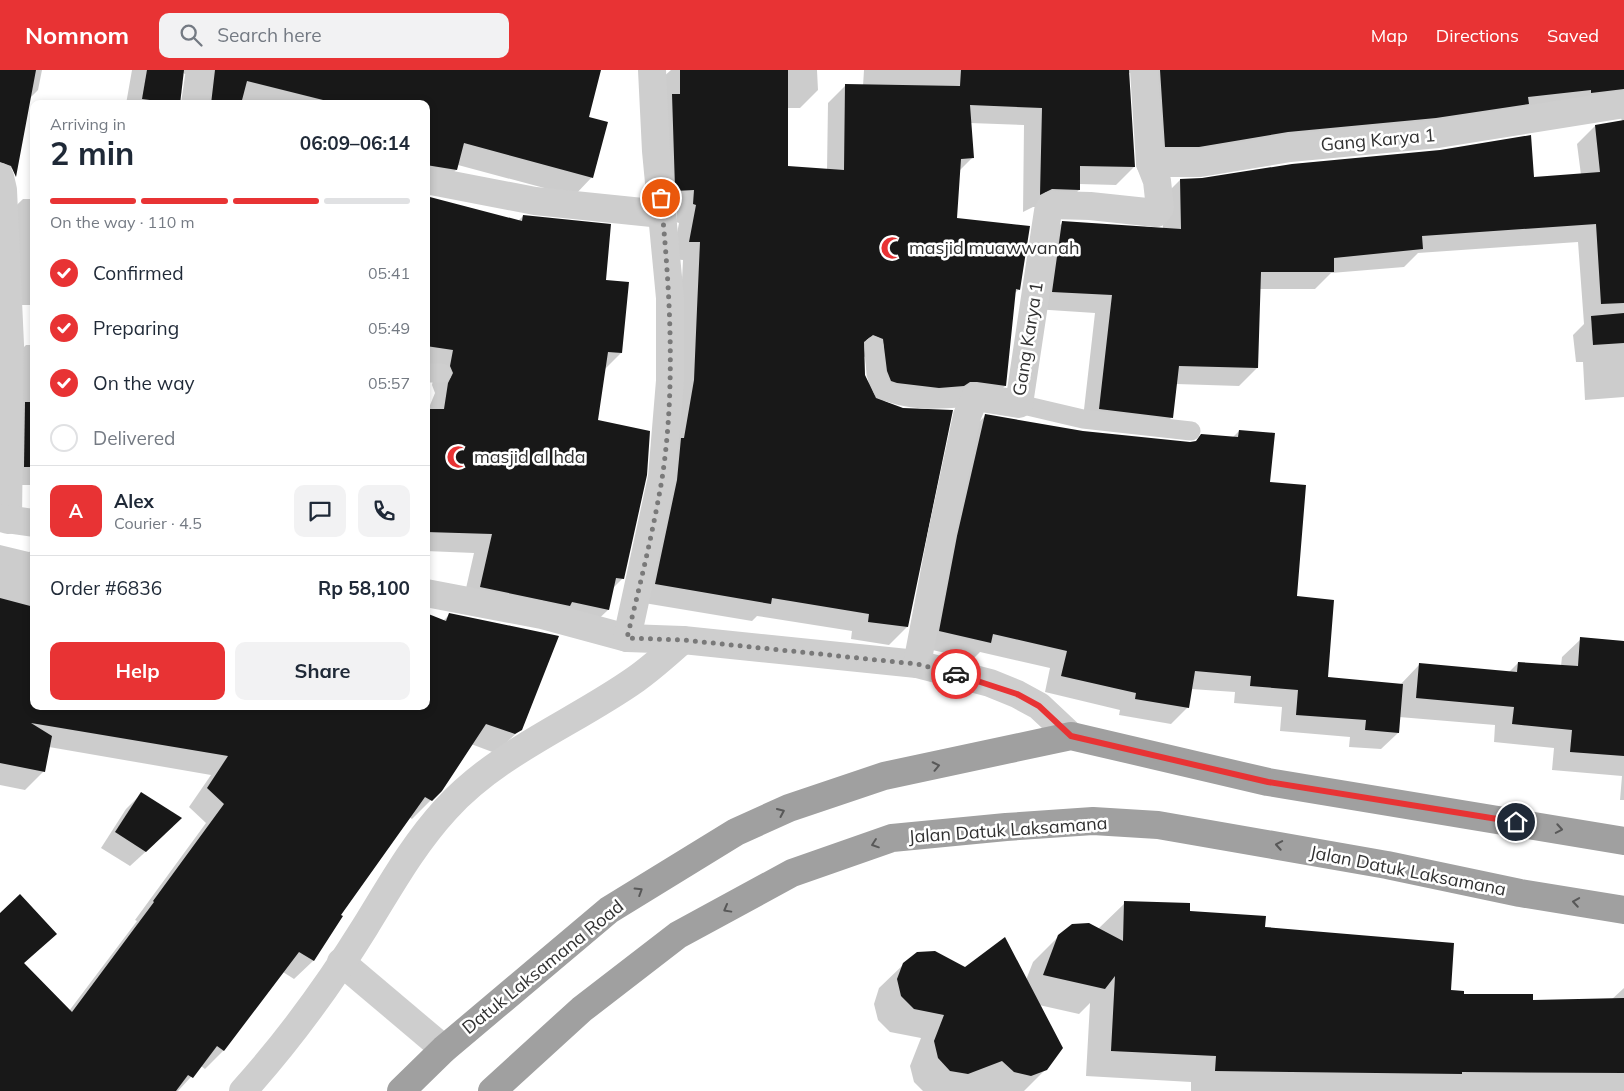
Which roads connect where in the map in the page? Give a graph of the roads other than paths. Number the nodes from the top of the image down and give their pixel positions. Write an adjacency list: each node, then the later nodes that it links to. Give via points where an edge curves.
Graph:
1 (200, 70): 4 (street)
2 (652, 70): 9 (street)
3 (1144, 70): 6 (street)
4 (196, 100)
5 (1624, 104): 6 (street, Gang Karya 1, via 1438,134 1290,148 1200,163)
6 (1150, 163): 12 (street, Gang Karya 1, via 1157,181 1160,208 1156,213 1057,204 1049,208)
7 (0, 177): 14 (street, via 10,345)
8 (430, 181): 9 (street, via 535,201)
9 (662, 214): 16 (street, via 670,298 669,390 662,477)
10 (874, 346): 11 (lane, via 876,374 882,390 928,400)
11 (975, 397): 12 (street, Gang Karya 1); 18 (street, via 967,416)
12 (1019, 404): 13 (lane, via 1082,418)
13 (1191, 431)
14 (14, 520)
15 (430, 594): 16 (street, via 542,615)
16 (627, 638): 17 (street)
17 (683, 640): 18 (street); 22 (street, via 636,679 496,766 447,808 410,853)
18 (917, 664): 19 (street, via 990,683 1017,694 1039,706)
19 (1071, 736): 20 (highway, Datuk Laksamana Road, one-way to 20, via 1268,782); 23 (highway, Datuk Laksamana Road, one-way to 19, via 609,910 736,832 789,808 884,776)
20 (1624, 841)
21 (1624, 910): 26 (highway, Jalan Datuk Laksamana, one-way to 26, via 1520,893 1387,864 1158,825 1093,822 892,838 792,873 678,936 582,1008)
22 (341, 962): 23 (street); 24 (street, via 270,1062)
23 (444, 1049): 25 (highway, Datuk Laksamana Road)
24 (243, 1091)
25 (401, 1091)
26 (492, 1091)

